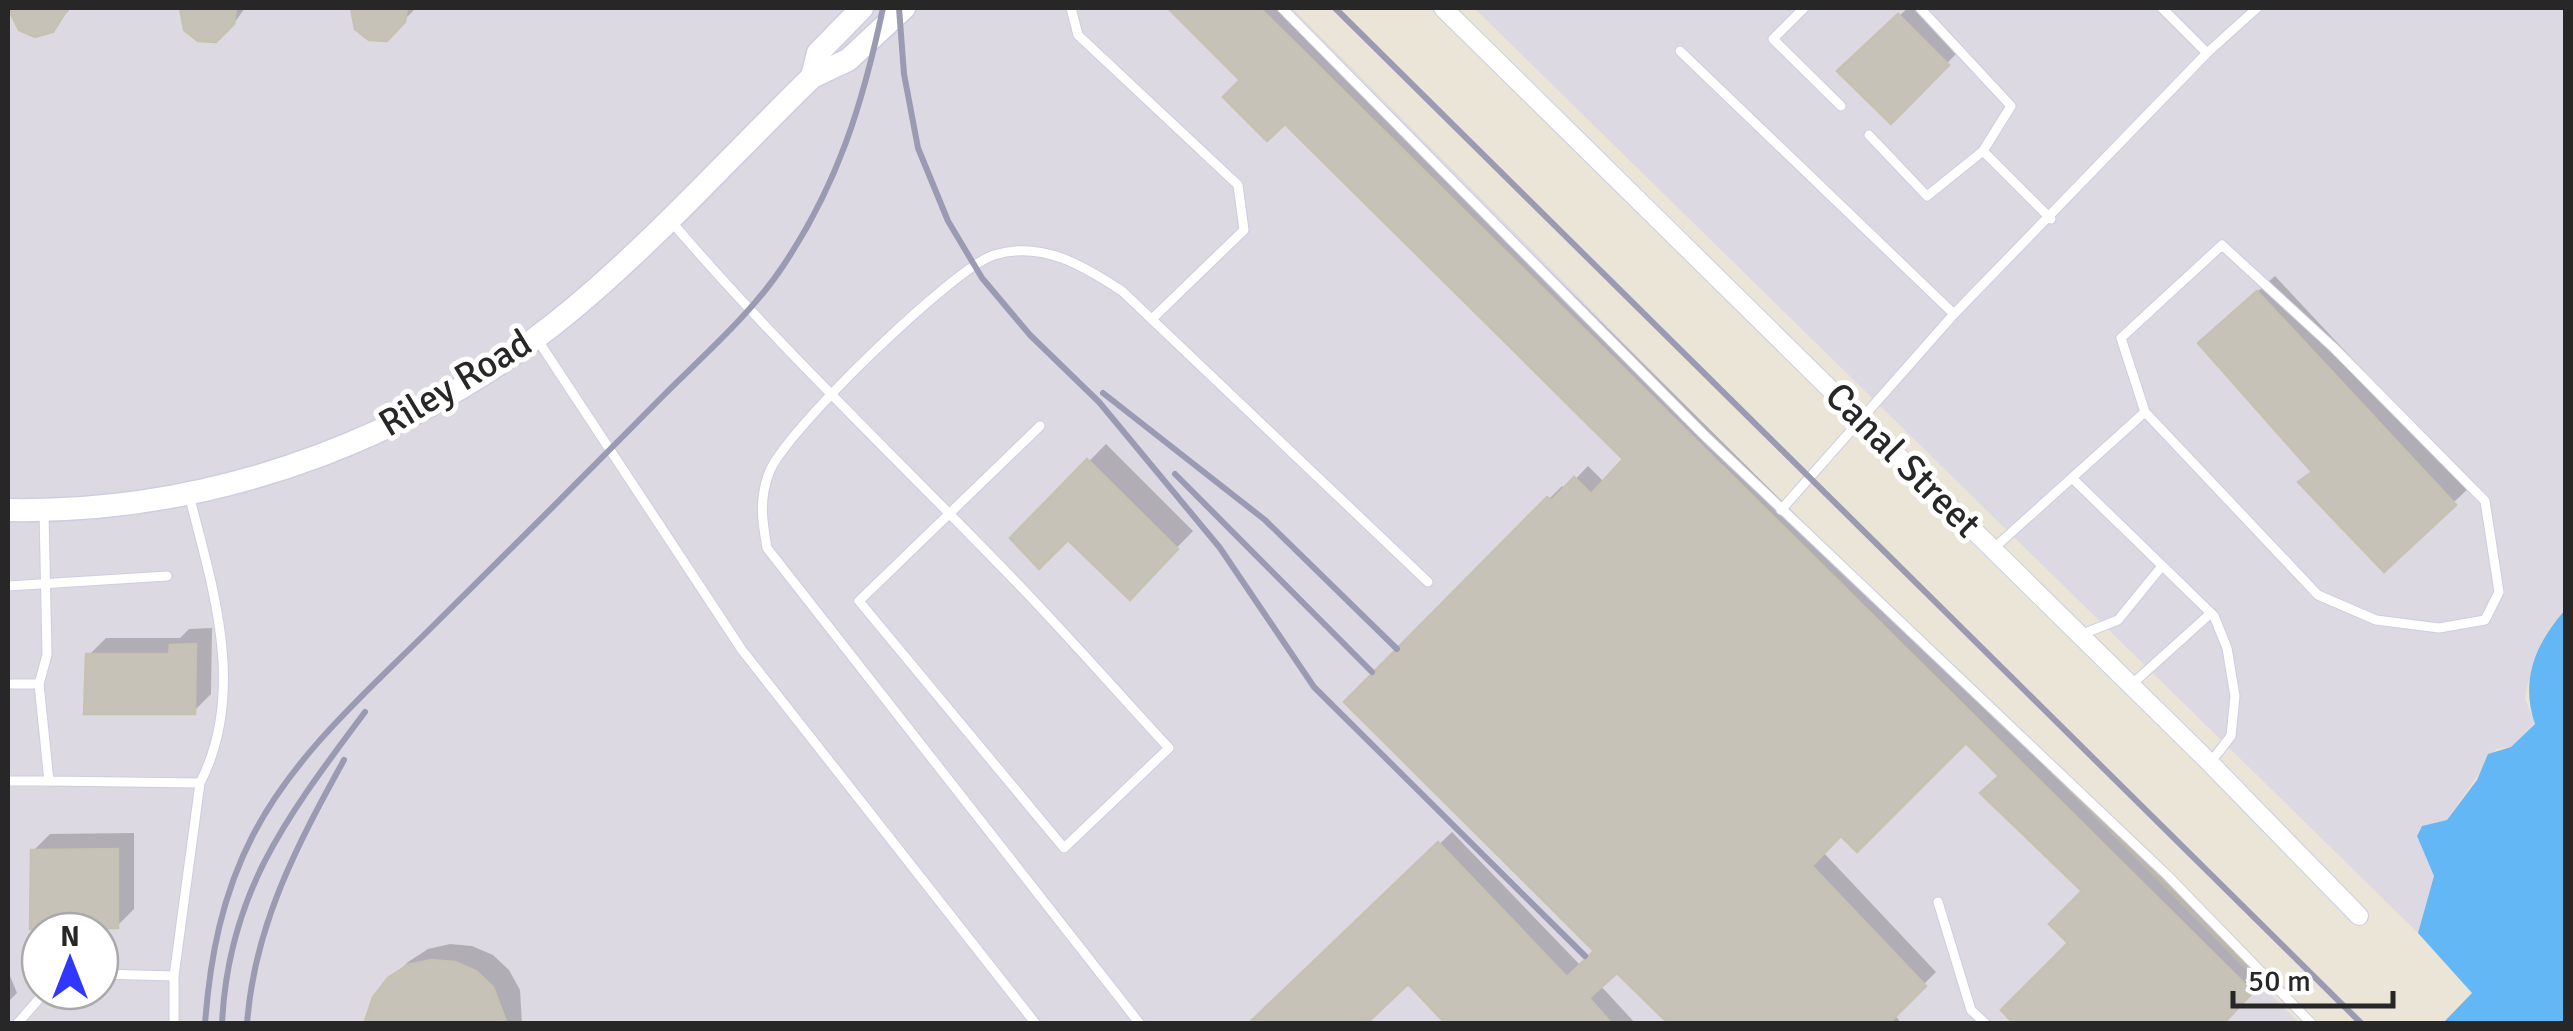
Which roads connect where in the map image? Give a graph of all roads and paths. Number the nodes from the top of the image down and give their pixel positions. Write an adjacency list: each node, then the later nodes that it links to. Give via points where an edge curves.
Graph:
1 (862, 8): 12 (main road, Riley Road, via 818,53)
2 (904, 8): 12 (main road, Riley Road, via 848,60)
3 (1071, 8): 19 (lane, via 1078,34 1238,186 1244,209 1244,230)
4 (1282, 8): 29 (lane)
5 (1443, 8): 23 (street, Canal Street)
6 (1804, 8): 13 (lane, via 1773,39)
7 (1920, 8): 15 (lane, via 2012,106)
8 (2162, 8): 11 (lane)
9 (2257, 8): 11 (lane)
10 (1680, 50): 18 (lane)
11 (2208, 53): 17 (lane)
12 (812, 77): 16 (main road, Riley Road)
13 (1841, 106)
14 (1868, 136): 15 (lane, via 1927,196)
15 (1982, 151): 17 (lane)
16 (669, 218): 20 (main road, Riley Road, via 598,288); 21 (lane, via 754,319)
17 (2051, 219): 18 (lane)
18 (1954, 314): 23 (lane)
19 (1152, 319): 21 (lane, via 1076,261 1036,251 994,255 963,271); 34 (lane)
20 (536, 336): 26 (main road, Riley Road, via 468,384 362,438); 51 (lane, via 742,650)
21 (829, 394): 30 (lane); 52 (lane, via 770,468 759,508 767,548)
22 (2144, 412): 22 (lane, via 2318,595 2376,620 2439,628 2485,620 2498,592 2485,501 2222,245 2121,338); 25 (lane)
23 (1859, 418): 29 (lane); 31 (street, Canal Street)
24 (1040, 426): 30 (lane)
25 (2072, 478): 31 (lane); 32 (lane)
26 (189, 495): 28 (main road, Riley Road); 45 (lane, via 224,650 217,750)
27 (8, 510): 28 (main road, Riley Road)
28 (44, 510): 36 (lane)
29 (1781, 510): 54 (lane, via 2168,875)
30 (951, 516): 30 (lane, via 1169,748 1064,848 859,601)
31 (1993, 549): 38 (street, Canal Street)
32 (2162, 566): 37 (lane); 38 (lane, via 2118,620)
33 (168, 576): 36 (lane)
34 (1428, 582)
35 (8, 586): 36 (lane)
36 (46, 587): 40 (lane, via 46,654)
37 (2211, 613): 41 (lane); 42 (lane, via 2227,648 2236,696 2231,736)
38 (2080, 635): 41 (street, Canal Street)
39 (8, 684): 40 (lane)
40 (38, 684): 44 (lane)
41 (2131, 685): 42 (street, Canal Street)
42 (2210, 763): 47 (street, Canal Street)
43 (8, 781): 44 (lane)
44 (49, 781): 45 (lane)
45 (200, 783): 49 (lane)
46 (1938, 902): 53 (lane, via 1971,1010)
47 (2359, 916)
48 (120, 975): 49 (lane)
49 (174, 976): 50 (lane)
50 (174, 1024)
51 (1036, 1024)
52 (1140, 1024)
53 (1986, 1024)
54 (2312, 1024)

